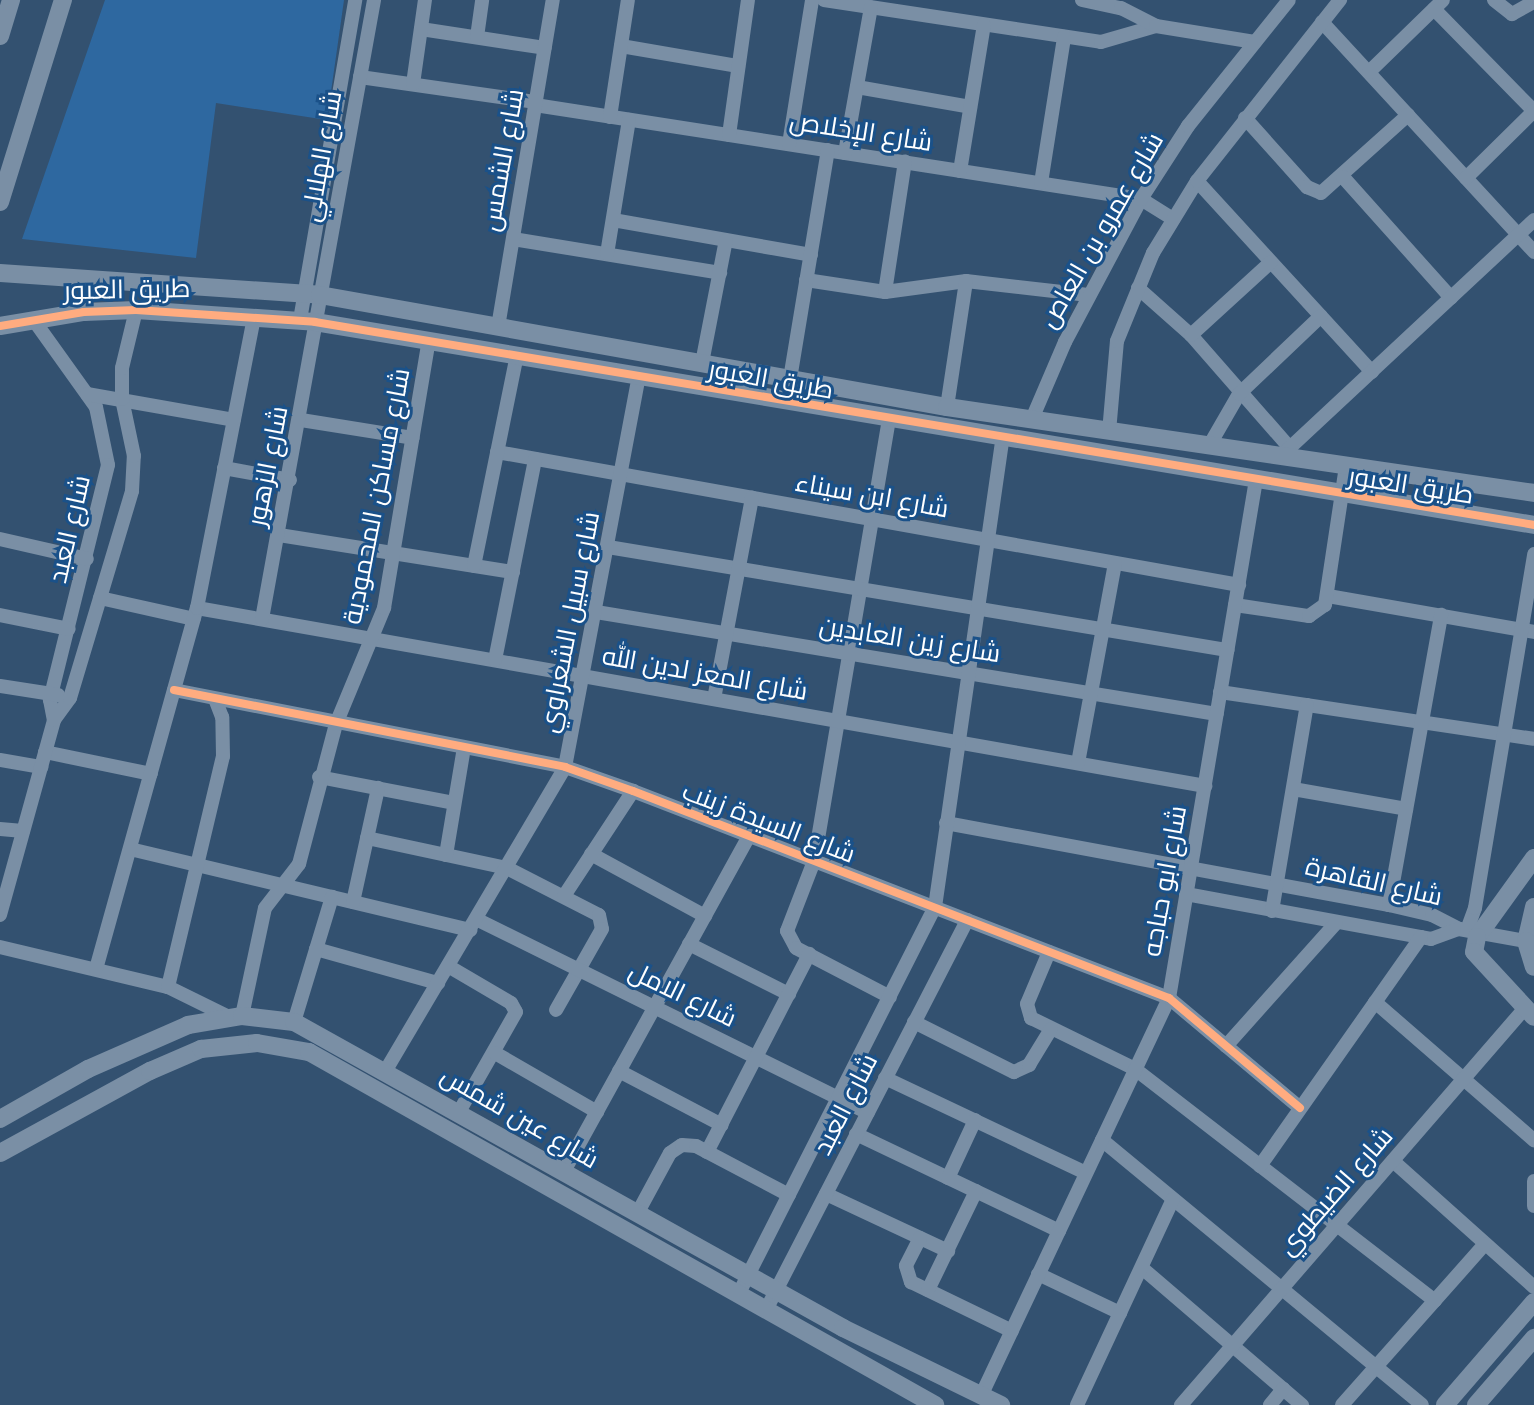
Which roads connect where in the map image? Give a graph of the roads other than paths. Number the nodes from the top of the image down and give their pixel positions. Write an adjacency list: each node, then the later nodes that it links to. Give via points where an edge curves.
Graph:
1 (11, 0): 24 (street)
2 (63, 0): 53 (street)
3 (355, 0): 70 (street, شارع الهلالي)
4 (374, 0): 32 (street, شارع الهلالي)
5 (425, 0): 23 (street)
6 (482, 0): 25 (street)
7 (553, 0): 29 (street, شارع الشمس)
8 (628, 0): 28 (street)
9 (748, 0): 30 (street)
10 (812, 0): 43 (street)
11 (824, 0): 19 (street)
12 (1082, 0): 17 (street)
13 (1289, 0): 27 (street, شارع عمرو بن العاص)
14 (1340, 0): 20 (street)
15 (1494, 0): 16 (street, via 1512,14)
16 (1534, 2)
17 (1122, 4): 22 (street)
18 (1439, 4): 31 (street); 37 (street)
19 (871, 7): 21 (street); 34 (street)
20 (1322, 22): 31 (street); 40 (street)
21 (984, 25): 26 (street); 36 (street)
22 (1156, 26): 26 (street, via 1120,41); 27 (street)
23 (421, 29): 25 (street); 33 (street)
24 (0, 36)
25 (477, 37): 29 (street)
26 (1064, 37): 51 (street)
27 (1255, 42): 52 (street, شارع عمرو بن العاص, via 1188,126)
28 (621, 46): 30 (street); 39 (street)
29 (545, 48): 35 (street, شارع الشمس)
30 (738, 66): 42 (street)
31 (1369, 72): 38 (street)
32 (360, 77): 33 (street, شارع الإخلاص); 70 (street, شارع الهلالي)
33 (413, 84): 35 (street, شارع الإخلاص)
34 (857, 87): 36 (street); 45 (street)
35 (535, 104): 39 (street, شارع الإخلاص); 58 (street, شارع الشمس)
36 (970, 107): 47 (street)
37 (1534, 111): 49 (street)
38 (1408, 115): 48 (street); 49 (street)
39 (610, 117): 41 (street, شارع الإخلاص)
40 (1245, 118): 48 (street, via 1311,190 1326,192); 50 (street)
41 (629, 120): 42 (street, شارع الإخلاص); 55 (street)
42 (729, 135): 43 (street, شارع الإخلاص)
43 (789, 144): 44 (street, شارع الإخلاص)
44 (828, 150): 45 (street, شارع الإخلاص); 62 (street)
45 (845, 153): 46 (street, شارع الإخلاص)
46 (905, 162): 47 (street, شارع الإخلاص); 69 (street)
47 (960, 171): 51 (street, شارع الإخلاص)
48 (1343, 177): 72 (street)
49 (1466, 178): 57 (street)
50 (1197, 181): 54 (street); 63 (street)
51 (1041, 183): 52 (street, شارع الإخلاص)
52 (1141, 199): 54 (street, شارع الإخلاص); 71 (street, شارع عمرو بن العاص)
53 (0, 202)
54 (1173, 219): 68 (street)
55 (613, 220): 59 (street); 61 (street)
56 (1534, 220): 57 (street)
57 (1519, 235): 60 (street); 72 (street)
58 (513, 239): 61 (street); 79 (street, شارع الشمس)
59 (726, 240): 62 (street); 65 (street)
60 (1534, 252)
61 (607, 254): 65 (street)
62 (811, 255): 66 (street)
63 (1271, 262): 74 (street); 80 (street)
64 (0, 273): 70 (street, طريق العبور)
65 (720, 273): 83 (street)
66 (806, 280): 69 (street); 86 (street)
67 (966, 281): 69 (street); 71 (street); 90 (street)
68 (1138, 288): 80 (street); 95 (street, via 1117,341)
69 (885, 292)
70 (312, 294): 77 (street, شارع الهلالي); 79 (street, طريق العبور)
71 (1088, 295): 92 (street, شارع عمرو بن العاص)
72 (1451, 298): 84 (street)
73 (136, 310): 75 (street, طريق العبور); 76 (street, طريق العبور); 89 (street, شارع العبد, via 122,368)
74 (1321, 316): 84 (street); 88 (street)
75 (254, 318): 77 (street, طريق العبور); 93 (street)
76 (33, 319): 78 (street, طريق العبور); 87 (street, شارع العبد)
77 (308, 321): 81 (street, طريق العبور); 94 (street, شارع الزهور)
78 (0, 326)
79 (498, 327): 83 (street, طريق العبور)
80 (1191, 335): 88 (street)
81 (429, 340): 82 (street, طريق العبور); 96 (street, شارع مساكن المحمودية)
82 (517, 355): 85 (street, طريق العبور); 99 (street)
83 (702, 363): 86 (street, طريق العبور)
84 (1372, 372): 100 (street)
85 (639, 376): 91 (street, طريق العبور); 104 (street, شارع سبيل الشعراوي)
86 (790, 379): 90 (street, طريق العبور)
87 (87, 394): 89 (street); 118 (street, شارع العبد, via 103,425 108,465)
88 (1239, 394): 98 (street); 100 (street)
89 (122, 399): 93 (street); 126 (street, شارع العبد, via 134,456 132,491)
90 (947, 407): 92 (street, طريق العبور)
91 (889, 419): 97 (street, طريق العبور); 110 (street)
92 (1032, 419): 95 (street, طريق العبور)
93 (234, 420): 103 (street)
94 (301, 420): 96 (street); 105 (street, شارع الزهور)
95 (1109, 432): 98 (street, طريق العبور)
96 (413, 438): 116 (street, شارع مساكن المحمودية)
97 (1003, 438): 106 (street, طريق العبور); 114 (street, شارع العبد)
98 (1209, 446): 100 (street, طريق العبور)
99 (497, 452): 101 (street, شارع ابن سيناء); 120 (street)
100 (1285, 452): 102 (street, طريق العبور)
101 (535, 459): 104 (street, شارع ابن سيناء); 122 (street)
102 (1346, 466): 107 (street, طريق العبور); 108 (street)
103 (224, 468): 105 (street); 130 (street)
104 (621, 474): 109 (street, شارع ابن سيناء); 115 (street, شارع سبيل الشعراوي)
105 (290, 480): 112 (street, شارع الزهور)
106 (1256, 480): 108 (street, طريق العبور); 123 (street, شارع ابو حباجه)
107 (1534, 492)
108 (1341, 494): 111 (street, طريق العبور); 125 (street)
109 (752, 498): 110 (street, شارع ابن سيناء); 121 (street)
110 (872, 519): 114 (street, شارع ابن سيناء); 124 (street)
111 (1534, 525)
112 (279, 535): 116 (street); 133 (street, شارع الزهور)
113 (0, 539): 118 (street)
114 (988, 540): 119 (street, شارع ابن سيناء); 128 (street, شارع العبد)
115 (608, 547): 121 (street); 129 (street, شارع سبيل الشعراوي)
116 (395, 553): 120 (street); 138 (street, شارع مساكن المحمودية)
117 (1534, 554): 136 (street)
118 (87, 559): 134 (street, شارع العبد)
119 (1115, 563): 123 (street, شارع ابن سيناء); 135 (street)
120 (474, 566): 122 (street)
121 (738, 569): 124 (street); 137 (street)
122 (513, 572): 141 (street)
123 (1239, 585): 127 (street, شارع ابو حباجه)
124 (860, 589): 128 (street); 140 (street)
125 (1328, 596): 127 (street, via 1318,613 1309,616); 132 (street)
126 (100, 598): 130 (street, شارع المعز لدين الله); 149 (street, شارع العبد)
127 (1235, 605): 139 (street, شارع ابو حباجه)
128 (978, 609): 135 (street); 142 (street, شارع العبد)
129 (596, 612): 137 (street, شارع زين العابدين); 143 (street, شارع سبيل الشعراوي)
130 (196, 614): 133 (street, شارع المعز لدين الله); 145 (street)
131 (0, 615): 134 (street)
132 (1441, 615): 136 (street); 156 (street)
133 (262, 619): 138 (street, شارع المعز لدين الله)
134 (69, 629): 147 (street, شارع العبد)
135 (1103, 629): 139 (street); 148 (street)
136 (1528, 631): 158 (street)
137 (726, 634): 140 (street, شارع زين العابدين); 151 (street)
138 (373, 640): 141 (street, شارع المعز لدين الله); 157 (street, شارع مساكن المحمودية)
139 (1227, 650): 146 (street, شارع ابو حباجه)
140 (849, 653): 142 (street, شارع زين العابدين); 155 (street)
141 (495, 660): 143 (street, شارع المعز لدين الله)
142 (968, 673): 148 (street, شارع زين العابدين); 160 (street, شارع العبد)
143 (584, 676): 151 (street, شارع المعز لدين الله); 165 (street, شارع سبيل الشعراوي)
144 (0, 686): 147 (street)
145 (174, 690): 150 (street, شارع السيدة زينب); 166 (street)
146 (1220, 692): 152 (street); 153 (street, شارع ابو حباجه)
147 (52, 693): 149 (street); 154 (street, شارع العبد)
148 (1091, 693): 153 (street, شارع زين العابدين); 164 (street)
149 (70, 698): 154 (street, شارع العبد)
150 (215, 699): 157 (street, شارع السيدة زينب); 184 (street, via 222,717 223,756)
151 (714, 699): 155 (street, شارع المعز لدين الله)
152 (1307, 705): 156 (street); 170 (street)
153 (1217, 714): 168 (street, شارع ابو حباجه)
154 (54, 720): 162 (street, شارع العبد)
155 (838, 721): 160 (street, شارع المعز لدين الله); 183 (street)
156 (1422, 722): 158 (street); 173 (street)
157 (336, 724): 161 (street, شارع السيدة زينب); 167 (street, شارع مساكن المحمودية)
158 (1504, 734): 159 (street); 202 (street)
159 (1534, 739)
160 (958, 742): 164 (street, شارع المعز لدين الله); 174 (street, شارع العبد)
161 (464, 747): 165 (street, شارع السيدة زينب); 172 (street)
162 (43, 759): 163 (street); 166 (street); 176 (street, شارع العبد)
163 (0, 760)
164 (1078, 763): 168 (street, شارع المعز لدين الله)
165 (565, 767): 171 (street, شارع السيدة زينب); 185 (street, شارع سبيل الشعراوي)
166 (151, 774): 179 (street)
167 (319, 777): 169 (street); 188 (street, شارع مساكن المحمودية, via 299,864)
168 (1205, 786): 186 (street, شارع ابو حباجه)
169 (378, 788): 172 (street); 178 (street)
170 (1293, 789): 173 (street); 187 (street)
171 (633, 791): 177 (street, شارع السيدة زينب); 180 (street)
172 (454, 803): 181 (street)
173 (1406, 809): 193 (street)
174 (946, 823): 186 (street, شارع القاهرة); 194 (street, شارع العبد)
175 (0, 829): 176 (street)
176 (23, 831): 197 (street, شارع العبد)
177 (749, 836): 183 (street, شارع السيدة زينب); 198 (street)
178 (367, 838): 181 (street); 192 (street)
179 (130, 849): 184 (street, شارع الامل); 212 (street)
180 (591, 854): 190 (street); 198 (street)
181 (446, 855): 185 (street)
182 (1534, 858): 202 (street)
183 (814, 861): 194 (street, شارع السيدة زينب); 209 (street, via 787,931 791,943)
184 (197, 865): 188 (street, شارع الامل); 215 (street)
185 (507, 868): 190 (street); 201 (street, شارع سبيل الشعراوي)
186 (1191, 868): 187 (street, شارع القاهرة); 189 (street, شارع ابو حباجه)
187 (1277, 884): 193 (street, شارع القاهرة); 196 (street)
188 (276, 887): 191 (street, شارع الامل); 223 (street, شارع مساكن المحمودية, via 265,908)
189 (1186, 894): 196 (street, شارع القاهرة); 218 (street, شارع ابو حباجه)
190 (564, 896): 213 (street, via 595,911 603,924)
191 (332, 897): 192 (street, شارع الامل); 207 (street)
192 (353, 902): 201 (street, شارع الامل)
193 (1389, 905): 202 (street, شارع القاهرة)
194 (935, 907): 199 (street, شارع السيدة زينب); 217 (street, شارع العبد)
195 (1534, 907): 204 (street)
196 (1272, 911): 200 (street, شارع القاهرة)
197 (0, 915)
198 (705, 916): 205 (street)
199 (967, 920): 208 (street, شارع السيدة زينب); 225 (street, شارع العبد)
200 (1336, 923): 203 (street, شارع القاهرة); 227 (street)
201 (473, 925): 210 (street, شارع سبيل الشعراوي); 213 (street, شارع الامل)
202 (1469, 931): 203 (street, شارع القاهرة); 204 (street); 222 (street, via 1476,960)
203 (1421, 937): 219 (street)
204 (1526, 941): 211 (street)
205 (689, 944): 216 (street); 220 (street)
206 (0, 947): 212 (street)
207 (316, 949): 214 (street); 224 (street)
208 (1049, 952): 218 (street, شارع السيدة زينب); 226 (street, via 1027,1008 1031,1018)
209 (809, 954): 216 (street); 217 (street)
210 (448, 966): 214 (street, شارع سبيل الشعراوي); 228 (street, via 514,1007 514,1023)
211 (1534, 967)
212 (96, 969): 215 (street)
213 (579, 970): 220 (street, شارع الامل); 221 (street)
214 (438, 983): 231 (street, شارع سبيل الشعراوي)
215 (168, 987): 223 (street)
216 (789, 994): 229 (street)
217 (890, 997): 235 (street, شارع العبد)
218 (1169, 998): 227 (street, شارع السيدة زينب); 230 (street, شارع ابو حباجه)
219 (1375, 1002): 234 (street); 236 (street)
220 (654, 1007): 229 (street, شارع الامل); 232 (street)
221 (556, 1010)
222 (1530, 1012): 234 (street, شارع الضيطوي)
223 (235, 1017): 224 (street, شارع عين شمس); 240 (street, شارع عين شمس, via 148,1040)
224 (294, 1022): 231 (street, شارع عين شمس)
225 (914, 1022): 226 (street, via 1014,1072 1029,1065); 233 (street, شارع العبد)
226 (1051, 1029): 230 (street)
227 (1226, 1046): 236 (street, شارع السيدة زينب)
228 (495, 1053): 237 (street); 238 (street)
229 (757, 1058): 235 (street, شارع الامل); 242 (street)
230 (1135, 1069): 244 (street, شارع ابو حباجه); 249 (street)
231 (386, 1070): 237 (street, شارع عين شمس)
232 (619, 1071): 238 (street); 242 (street)
233 (885, 1078): 239 (street, شارع العبد); 241 (street)
234 (1463, 1079): 245 (street); 248 (street, شارع الضيطوي)
235 (838, 1098): 239 (street, شارع الامل); 256 (street, شارع العبد)
236 (1300, 1108): 249 (street)
237 (459, 1112): 250 (street, شارع عين شمس)
238 (597, 1112): 250 (street)
239 (868, 1113): 243 (street, شارع العبد)
240 (0, 1119)
241 (975, 1120): 251 (street); 252 (street)
242 (722, 1125): 246 (street)
243 (856, 1134): 252 (street); 255 (street, شارع العبد)
244 (1102, 1140): 251 (street, شارع ابو حباجه); 257 (street)
245 (1534, 1140)
246 (707, 1152): 256 (street); 259 (street, via 689,1145 675,1149)
247 (0, 1153): 272 (street, شارع عين شمس, via 201,1049 257,1043 309,1052)
248 (1393, 1161): 260 (street, شارع الضيطوي); 263 (street)
249 (1260, 1166): 260 (street)
250 (563, 1173): 259 (street, شارع عين شمس)
251 (1086, 1173): 261 (street, شارع ابو حباجه)
252 (948, 1178): 254 (street)
253 (1534, 1181): 258 (street)
254 (976, 1191): 261 (street); 264 (street)
255 (826, 1194): 262 (street); 271 (street, شارع العبد)
256 (789, 1195): 267 (street, شارع العبد)
257 (1173, 1199): 265 (street); 269 (street)
258 (1534, 1206)
259 (637, 1214): 267 (street, شارع عين شمس)
260 (1337, 1225): 269 (street, شارع الضيطوي); 273 (street)
261 (1059, 1231): 266 (street, شارع ابو حباجه)
262 (920, 1238): 264 (street); 270 (street, via 906,1275)
263 (1485, 1244): 268 (street); 273 (street)
264 (948, 1251): 270 (street)
265 (1142, 1268): 276 (street); 279 (street)
266 (1038, 1274): 276 (street); 277 (street, شارع ابو حباجه)
267 (748, 1276): 271 (street, شارع عين شمس); 272 (street, شارع العبد)
268 (1534, 1287)
269 (1282, 1289): 279 (street, شارع الضيطوي); 280 (street)
270 (928, 1290): 277 (street)
271 (776, 1291): 275 (street, شارع العبد); 282 (street, شارع عين شمس)
272 (738, 1295): 275 (street, شارع عين شمس)
273 (1435, 1301): 280 (street)
274 (1534, 1302): 291 (street)
275 (766, 1310): 283 (street, شارع عين شمس)
276 (1120, 1313): 285 (street)
277 (1012, 1331): 282 (street, شارع ابو حباجه)
278 (1534, 1338): 292 (street)
279 (1232, 1346): 281 (street); 286 (street, شارع الضيطوي)
280 (1376, 1367): 289 (street); 290 (street)
281 (1283, 1389): 287 (street); 288 (street)
282 (981, 1396): 284 (street, شارع عين شمس)
283 (935, 1405)
284 (1001, 1405)
285 (1077, 1405)
286 (1181, 1405)
287 (1270, 1405)
288 (1302, 1405)
289 (1342, 1405)
290 (1422, 1405)
291 (1445, 1405)
292 (1476, 1405)

